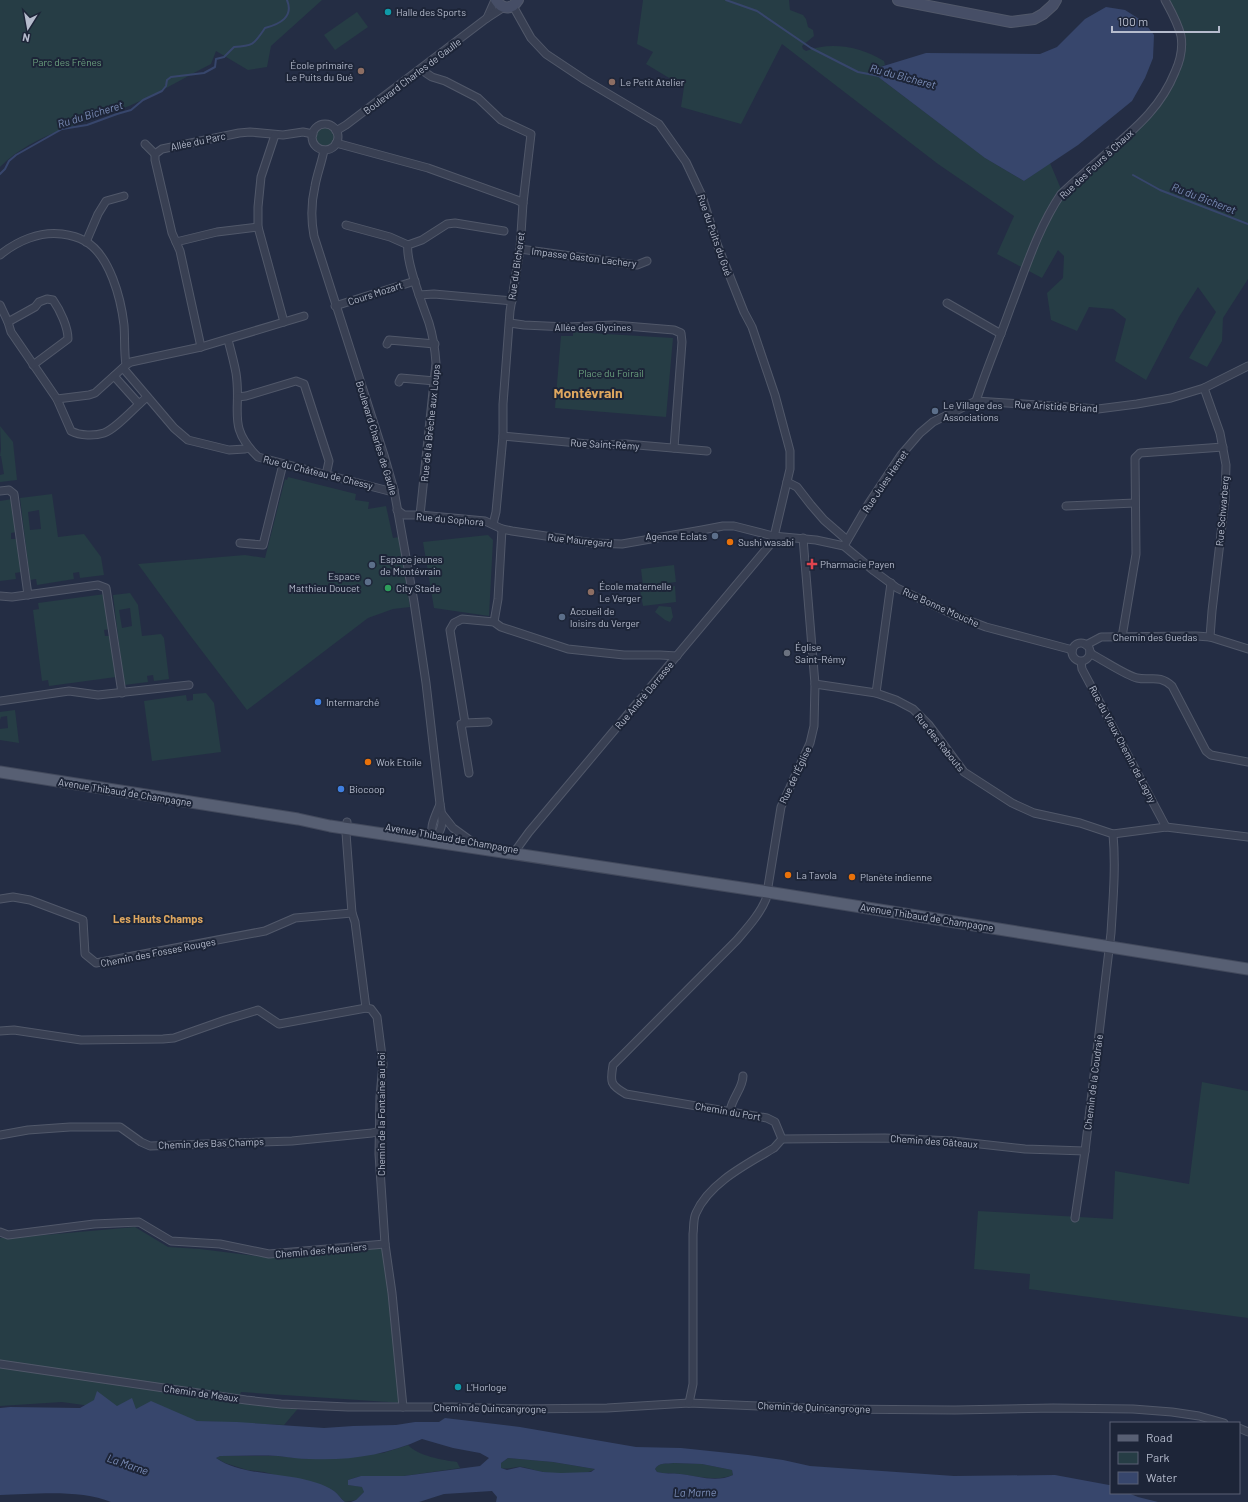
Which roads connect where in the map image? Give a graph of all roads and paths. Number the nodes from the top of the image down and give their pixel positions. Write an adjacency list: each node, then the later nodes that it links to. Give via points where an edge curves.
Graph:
1 (495, 0): 5 (main road, via 498,4); 6 (street)
2 (898, 0): 3 (main road, via 1011,22 1034,19 1048,10)
3 (1056, 0)
4 (1165, 0): 36 (street, Rue des Fours à Chaux, via 1181,37 1181,51 1171,82 1161,100 1136,128 1061,194 1054,204 1024,272)
5 (512, 4): 6 (street, Boulevard Charles de Gaulle); 60 (street, Rue du Puits du Gué, via 531,38 546,54 659,124 686,162 702,196 717,244 752,327 775,395 790,451 791,464)
6 (487, 18): 7 (street, Boulevard Charles de Gaulle)
7 (422, 68): 8 (street, Boulevard Charles de Gaulle); 16 (street, Rue du Bicheret, via 432,77 478,98 501,120 532,134)
8 (336, 131): 9 (street, via 323,124); 11 (street)
9 (312, 134): 10 (street, Allée du Parc); 13 (street, via 312,140)
10 (275, 135): 14 (street, Allée du Parc, via 239,133 162,149); 18 (street, via 261,177)
11 (336, 143): 13 (street); 16 (street, via 428,168)
12 (145, 144): 14 (street)
13 (324, 150): 31 (street, Boulevard Charles de Gaulle, via 312,202 312,226)
14 (155, 154): 20 (street, via 172,233)
15 (124, 196): 21 (street, via 106,201)
16 (524, 203): 23 (street, Rue du Bicheret)
17 (346, 225): 22 (street, via 390,237)
18 (258, 227): 20 (street, via 218,232); 34 (street)
19 (504, 231): 22 (street, via 447,224 422,240)
20 (179, 241): 40 (street)
21 (86, 242): 24 (street, via 72,236 45,234 22,241); 42 (street, via 99,254 109,269 118,296 124,324)
22 (408, 245): 26 (street, Rue de la Brèche aux Loups)
23 (520, 249): 25 (street, Impasse Gaston Lachery, via 637,265); 28 (street, Rue du Bicheret)
24 (0, 255)
25 (647, 260)
26 (415, 281): 27 (street, Rue de la Brèche aux Loups); 31 (street, Cours Mozart)
27 (419, 295): 28 (street); 39 (street, Rue de la Brèche aux Loups)
28 (512, 301): 35 (street, Rue du Bicheret)
29 (947, 303): 36 (street)
30 (0, 305): 33 (street)
31 (335, 306): 61 (street, Boulevard Charles de Gaulle)
32 (304, 316): 34 (street)
33 (8, 322): 41 (street, via 11,332); 41 (street, via 35,307 39,302 53,300 68,339)
34 (284, 322): 37 (street)
35 (510, 323): 53 (street, Rue du Bicheret); 56 (street, Allée des Glycines, via 567,327 614,325 674,330 681,333)
36 (1001, 334): 51 (street, Rue des Fours à Chaux)
37 (228, 340): 40 (street); 49 (street, Rue du Château de Chessy, via 236,373)
38 (387, 344): 39 (street, via 389,340)
39 (435, 344): 45 (street, Rue de la Brèche aux Loups)
40 (201, 347): 42 (street, via 131,362)
41 (33, 365): 50 (street)
42 (124, 366): 44 (street); 48 (street)
43 (1248, 366): 47 (street, Rue Aristide Briand)
44 (114, 376): 50 (street, via 95,393); 52 (street)
45 (435, 380): 46 (street, via 400,378); 66 (street, Rue de la Brèche aux Loups)
46 (399, 382)
47 (1204, 388): 51 (street, Rue Aristide Briand, via 1171,398 1098,409); 54 (street, Rue Schwarberg)
48 (147, 397): 52 (street); 55 (street, via 188,440 229,450)
49 (238, 397): 55 (street, Rue du Château de Chessy, via 237,422); 59 (street, via 296,381 304,384 329,461)
50 (57, 399): 52 (street, via 71,431 77,434 105,433)
51 (976, 401): 72 (street, Rue Jules Hemet, via 933,422 920,433 901,455)
52 (139, 404)
53 (503, 436): 56 (street, Rue Saint-Rémy, via 598,445 626,444); 67 (street, Rue du Bicheret)
54 (1223, 447): 63 (street, via 1140,452 1135,458); 78 (street, Rue Schwarberg, via 1226,464 1225,499)
55 (248, 448): 58 (street, Rue du Château de Chessy, via 258,458)
56 (674, 448): 57 (street, Rue Saint-Rémy)
57 (707, 450)
58 (283, 464): 59 (street, Rue du Château de Chessy); 71 (street, via 263,545)
59 (326, 475): 61 (street, Rue du Château de Chessy)
60 (786, 482): 69 (street, Rue du Puits du Gué); 72 (street, via 797,487)
61 (394, 490): 65 (street, Boulevard Charles de Gaulle)
62 (0, 491): 74 (street, via 9,490 14,494)
63 (1135, 503): 64 (street); 77 (street, via 1136,554)
64 (1066, 506)
65 (397, 510): 66 (street, Rue du Sophora, via 404,515); 95 (street, Boulevard Charles de Gaulle, via 426,683)
66 (420, 515): 67 (street, Rue du Sophora)
67 (493, 524): 68 (street, Rue du Sophora)
68 (502, 529): 69 (street, Rue Mauregard, via 603,544 630,543 723,526 746,528); 76 (street, via 498,599)
69 (773, 536): 70 (street, Rue Bonne Mouche); 83 (street, Rue André Darrasse, via 773,541)
70 (803, 538): 72 (street, Rue Bonne Mouche); 86 (street, Rue de l'Église)
71 (240, 543)
72 (846, 543): 73 (street, Rue Bonne Mouche)
73 (890, 583): 81 (street, Rue Bonne Mouche, via 922,601 986,627); 87 (street)
74 (28, 595): 75 (street); 88 (street, via 98,585 106,588)
75 (0, 596)
76 (494, 622): 83 (street, via 500,627 568,649 624,655); 91 (street, via 462,618 454,623 450,630)
77 (1122, 637): 78 (street, Chemin des Guedas); 79 (street, Chemin des Guedas, via 1101,637)
78 (1210, 637): 80 (street, Chemin des Guedas)
79 (1086, 645): 81 (street, via 1077,644); 82 (street)
80 (1248, 649)
81 (1072, 651): 84 (street, via 1076,660)
82 (1090, 652): 84 (street, via 1087,660); 92 (street, via 1136,678 1160,678 1166,681 1172,686 1206,751 1211,755)
83 (677, 656): 103 (street, Rue André Darrasse)
84 (1081, 662): 98 (street, Rue du Vieux Chemin de Lagny, via 1084,674)
85 (189, 684): 88 (street)
86 (816, 684): 87 (street, Rue des Rabouts); 104 (street, Rue de l'Église, via 814,726 810,743 781,807)
87 (876, 692): 99 (street, Rue des Rabouts, via 913,709 929,725 964,772 1012,803 1034,813 1080,823)
88 (122, 693): 89 (street, via 98,695 69,691)
89 (0, 701)
90 (488, 722): 91 (street)
91 (465, 723): 94 (street, via 461,724)
92 (1248, 762)
93 (0, 772): 97 (main road, Avenue Thibaud de Champagne, via 330,826)
94 (469, 773)
95 (440, 804): 96 (street, Boulevard Charles de Gaulle); 100 (street, Boulevard Charles de Gaulle, via 432,825)
96 (442, 814): 100 (street, Boulevard Charles de Gaulle, via 441,829); 102 (street, Boulevard Charles de Gaulle, via 453,828)
97 (347, 825): 100 (main road, Avenue Thibaud de Champagne); 106 (street)
98 (1166, 827): 99 (street); 101 (street)
99 (1112, 834): 107 (street, via 1114,897)
100 (434, 836): 102 (main road, Avenue Thibaud de Champagne); 103 (main road, Avenue Thibaud de Champagne)
101 (1248, 837)
102 (471, 841): 103 (main road, Avenue Thibaud de Champagne)
103 (515, 852): 104 (main road, Avenue Thibaud de Champagne)
104 (768, 892): 107 (main road, Avenue Thibaud de Champagne); 112 (street, Chemin du Port, via 763,907 738,940 613,1065 610,1079 626,1094)
105 (0, 898): 106 (street, Chemin des Fosses Rouges, via 30,900 83,920 85,954 96,963 265,931 295,918)
106 (352, 913): 109 (street)
107 (1109, 947): 108 (main road, Avenue Thibaud de Champagne); 116 (street, Chemin de la Coudraie)
108 (1248, 969)
109 (366, 1008): 110 (street, via 279,1024 258,1010 174,1038 163,1039 81,1040 14,1030); 113 (street, Chemin de la Fontaine au Roi, via 372,1009 377,1017 380,1037 383,1064)
110 (0, 1031)
111 (743, 1076): 112 (street, via 743,1083 732,1099)
112 (730, 1111): 115 (street, Chemin du Port, via 775,1122)
113 (380, 1131): 114 (street, Chemin des Bas Champs, via 292,1141 150,1146 120,1127 70,1127); 119 (street, Chemin de la Fontaine au Roi, via 379,1154)
114 (0, 1134)
115 (782, 1140): 116 (street, Chemin des Gâteaux, via 885,1138); 121 (street, via 774,1148 714,1186 695,1214 693,1384)
116 (1085, 1151): 117 (street, Chemin de la Coudraie)
117 (1075, 1218)
118 (0, 1232): 119 (street, Chemin des Meuniers, via 8,1235 94,1224 139,1222 170,1241 220,1244 269,1254)
119 (385, 1244): 122 (street, Chemin de la Fontaine au Roi)
120 (0, 1364): 122 (street, Chemin de Meaux, via 281,1404)
121 (689, 1403): 122 (street, Chemin de Quincangrogne, via 538,1409); 123 (street, Chemin de Quincangrogne, via 830,1409 1133,1409 1192,1415)
122 (402, 1407)
123 (1220, 1422)

